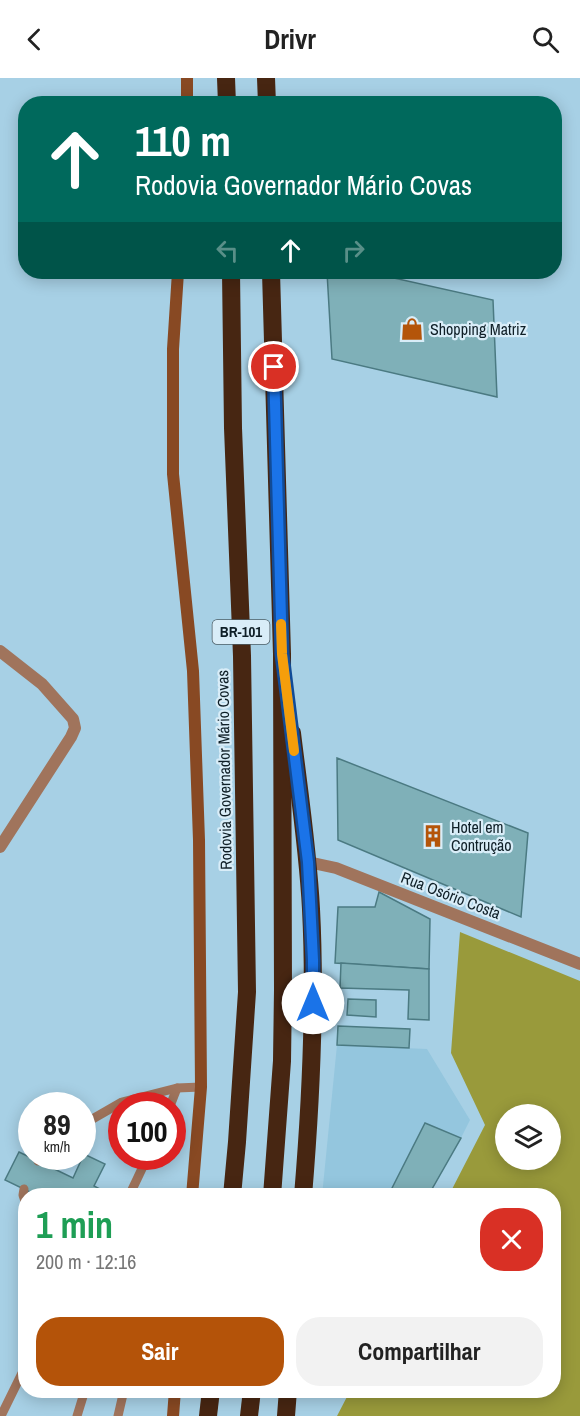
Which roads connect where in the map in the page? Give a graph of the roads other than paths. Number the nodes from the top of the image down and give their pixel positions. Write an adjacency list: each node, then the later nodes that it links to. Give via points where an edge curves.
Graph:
1 (187, 78): 4 (main road)
2 (226, 78): 5 (highway)
3 (266, 78): 6 (highway)
4 (187, 96)
5 (227, 96)
6 (267, 96)
7 (178, 279): 15 (main road, via 173,474 193,671)
8 (231, 279): 22 (highway, Rodovia Governador Mário Covas / BR-101, via 247,992)
9 (272, 279): 11 (highway, BR-101)
10 (0, 651): 12 (street, via 42,684 73,719 75,728)
11 (282, 654): 13 (highway); 23 (highway, BR-101, via 282,1061)
12 (0, 847)
13 (308, 862): 14 (street, Rua Osório Costa, via 336,868); 24 (highway, via 312,1046)
14 (580, 964)
15 (201, 1087): 16 (lane); 21 (main road)
16 (177, 1088): 17 (lane); 18 (lane, via 122,1102)
17 (175, 1092)
18 (96, 1117)
19 (141, 1170): 20 (lane)
20 (133, 1188)
21 (193, 1188)
22 (233, 1188)
23 (273, 1188)
24 (304, 1188)
25 (18, 1381): 33 (lane)
26 (83, 1398): 34 (lane)
27 (122, 1398): 35 (lane)
28 (174, 1398): 36 (main road)
29 (210, 1398): 37 (highway)
30 (251, 1398): 38 (highway)
31 (288, 1398): 32 (highway)
32 (287, 1414)
33 (1, 1416)
34 (77, 1416)
35 (118, 1416)
36 (173, 1416)
37 (208, 1416)
38 (249, 1416)

